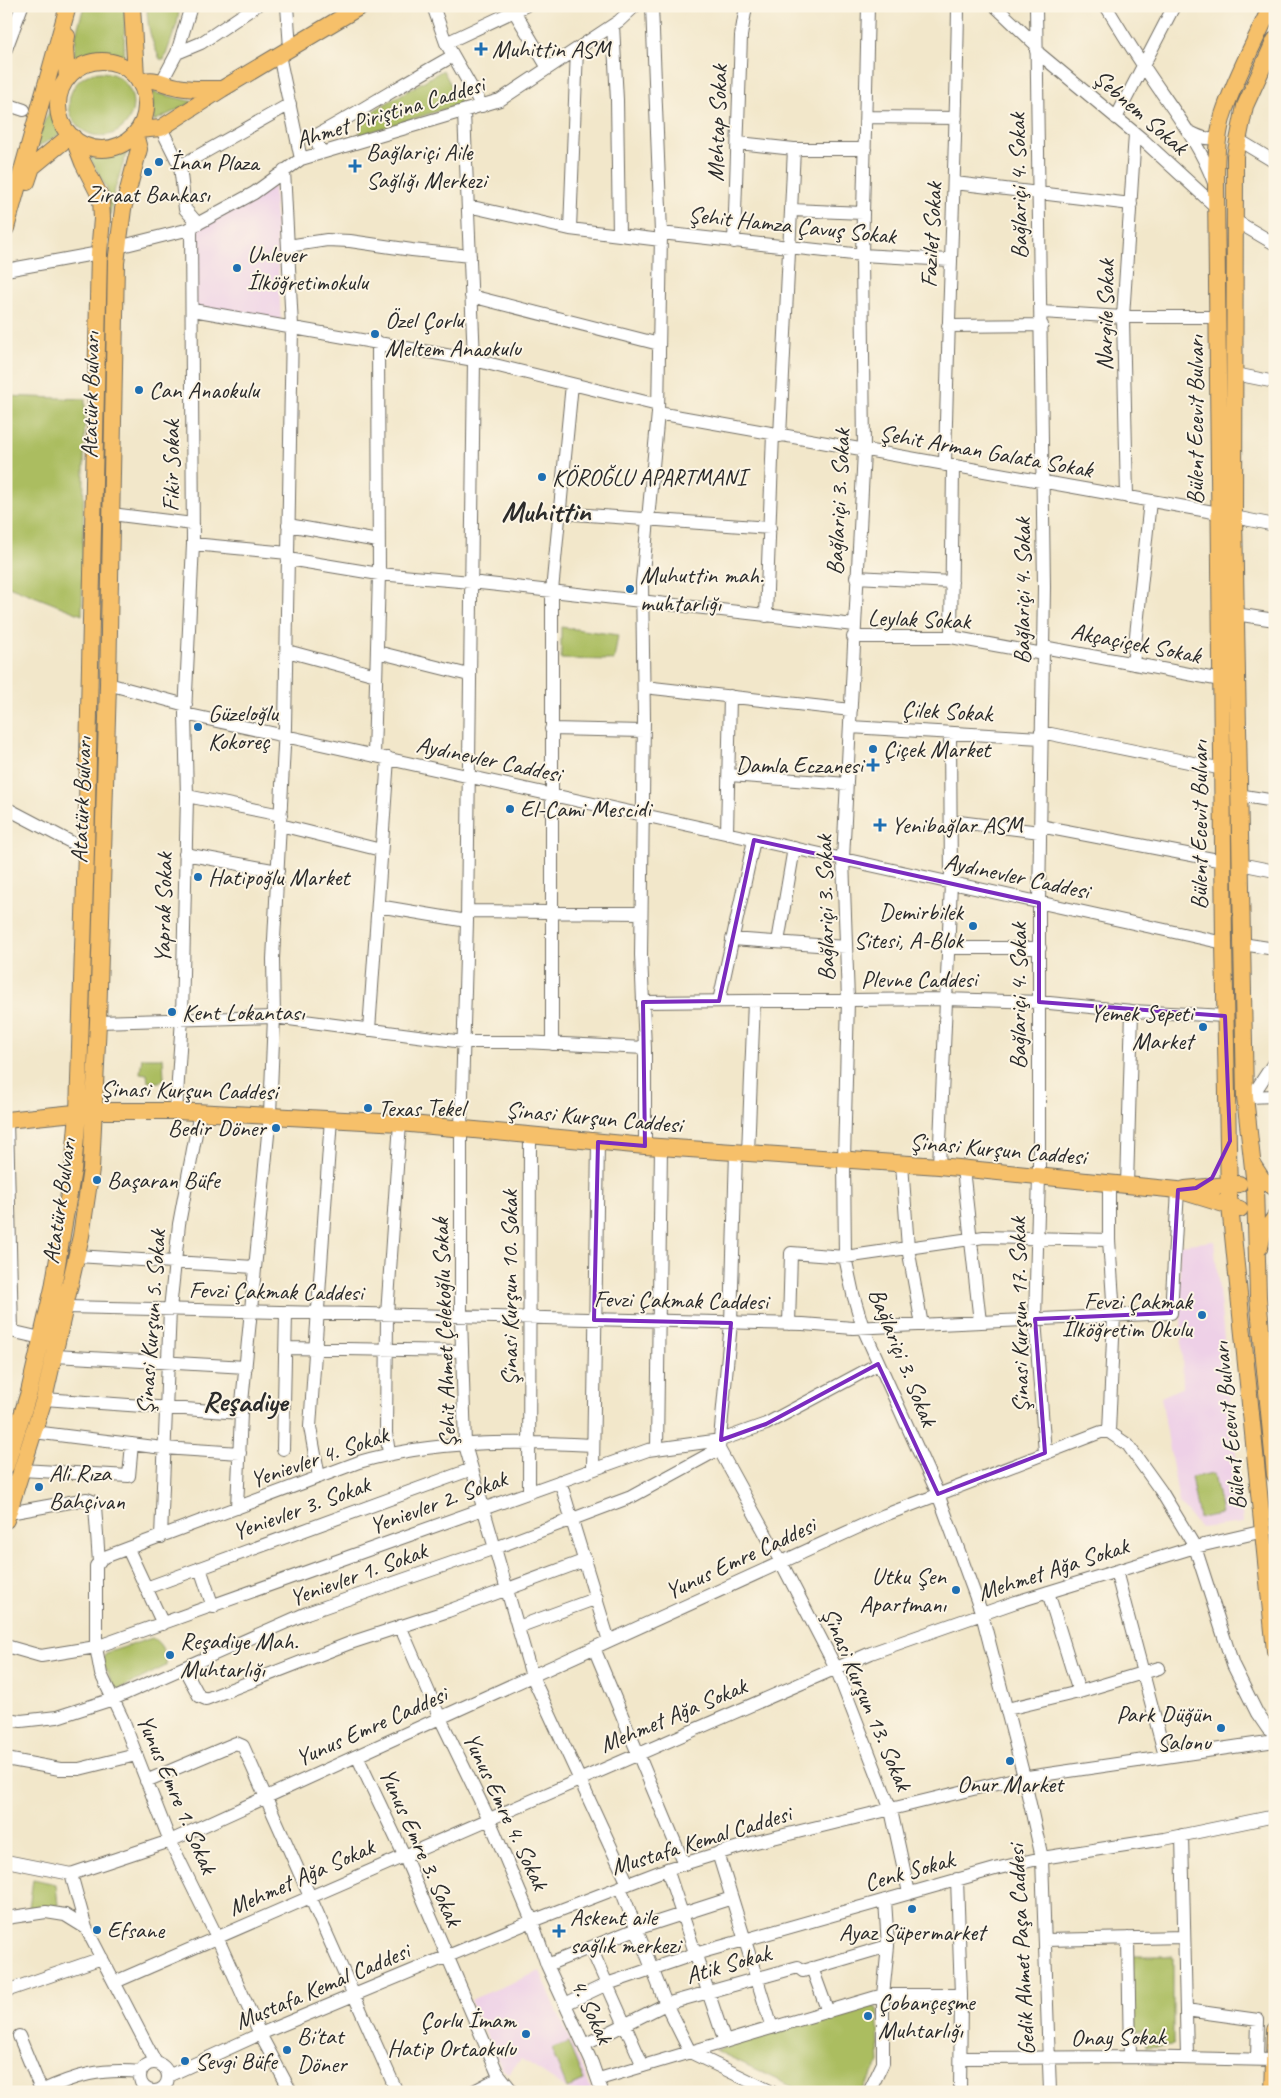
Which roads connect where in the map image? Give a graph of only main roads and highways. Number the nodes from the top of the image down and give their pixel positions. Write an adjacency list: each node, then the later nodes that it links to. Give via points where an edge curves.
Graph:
1 (70, 6): 7 (main road); 9 (main road)
2 (132, 6): 6 (main road, Atatürk Bulvarı)
3 (361, 6): 8 (main road)
4 (1271, 6): 14 (main road, Bülent Ecevit Bulvarı, via 1235,84 1219,136 1216,188 1218,317)
5 (1275, 40): 14 (main road, Bülent Ecevit Bulvarı, via 1245,106 1235,156 1235,374)
6 (138, 79): 7 (main road, via 128,69 107,61 84,65); 8 (main road, via 155,79 190,89); 10 (main road, Atatürk Bulvarı, via 145,96 146,111)
7 (65, 82): 9 (main road); 11 (main road, via 60,94 59,113)
8 (222, 89): 10 (main road, via 161,128)
9 (42, 100): 12 (main road)
10 (136, 132): 11 (main road, via 121,144 104,149 88,146); 15 (main road, Atatürk Bulvarı, via 138,149 123,209 118,247)
11 (73, 137): 13 (main road, via 32,167); 16 (main road, Atatürk Bulvarı, via 101,198 102,219 98,252)
12 (6, 228)
13 (6, 236)
14 (1227, 515): 18 (main road, Bülent Ecevit Bulvarı, via 1221,680 1225,1016); 19 (main road, Bülent Ecevit Bulvarı, via 1236,614 1245,1096)
15 (94, 1111): 16 (main road, Şinasi Kurşun Caddesi); 21 (main road, Şinasi Kurşun Caddesi, via 270,1114 400,1123 598,1142 939,1166); 29 (main road, Atatürk Bulvarı, via 91,1169 77,1256 55,1356 34,1432)
16 (78, 1113): 17 (main road, Şinasi Kurşun Caddesi); 28 (main road, Atatürk Bulvarı, via 73,1170 53,1288)
17 (7, 1120)
18 (1230, 1141): 21 (main road, via 1219,1170 1206,1184); 23 (main road, Bülent Ecevit Bulvarı)
19 (1250, 1156): 20 (main road, via 1256,1172); 23 (main road, Bülent Ecevit Bulvarı)
20 (1275, 1188)
21 (1189, 1191): 23 (main road, Şinasi Kurşun Caddesi); 26 (main road, via 1223,1216)
22 (1275, 1193): 23 (main road, Şinasi Kurşun Caddesi)
23 (1242, 1196): 24 (main road, Şinasi Kurşun Caddesi); 26 (main road, Bülent Ecevit Bulvarı); 27 (main road, Bülent Ecevit Bulvarı)
24 (1275, 1206)
25 (1275, 1217): 27 (main road, via 1264,1234)
26 (1235, 1242): 32 (main road, Bülent Ecevit Bulvarı)
27 (1257, 1269): 30 (main road, Bülent Ecevit Bulvarı)
28 (11, 1432): 29 (main road, Atatürk Bulvarı)
29 (13, 1468): 31 (main road, Atatürk Bulvarı)
30 (1275, 1475)
31 (7, 1517)
32 (1275, 1651)
33 (1275, 2030): 34 (main road)
34 (1274, 2060): 35 (main road)
35 (1273, 2092)

